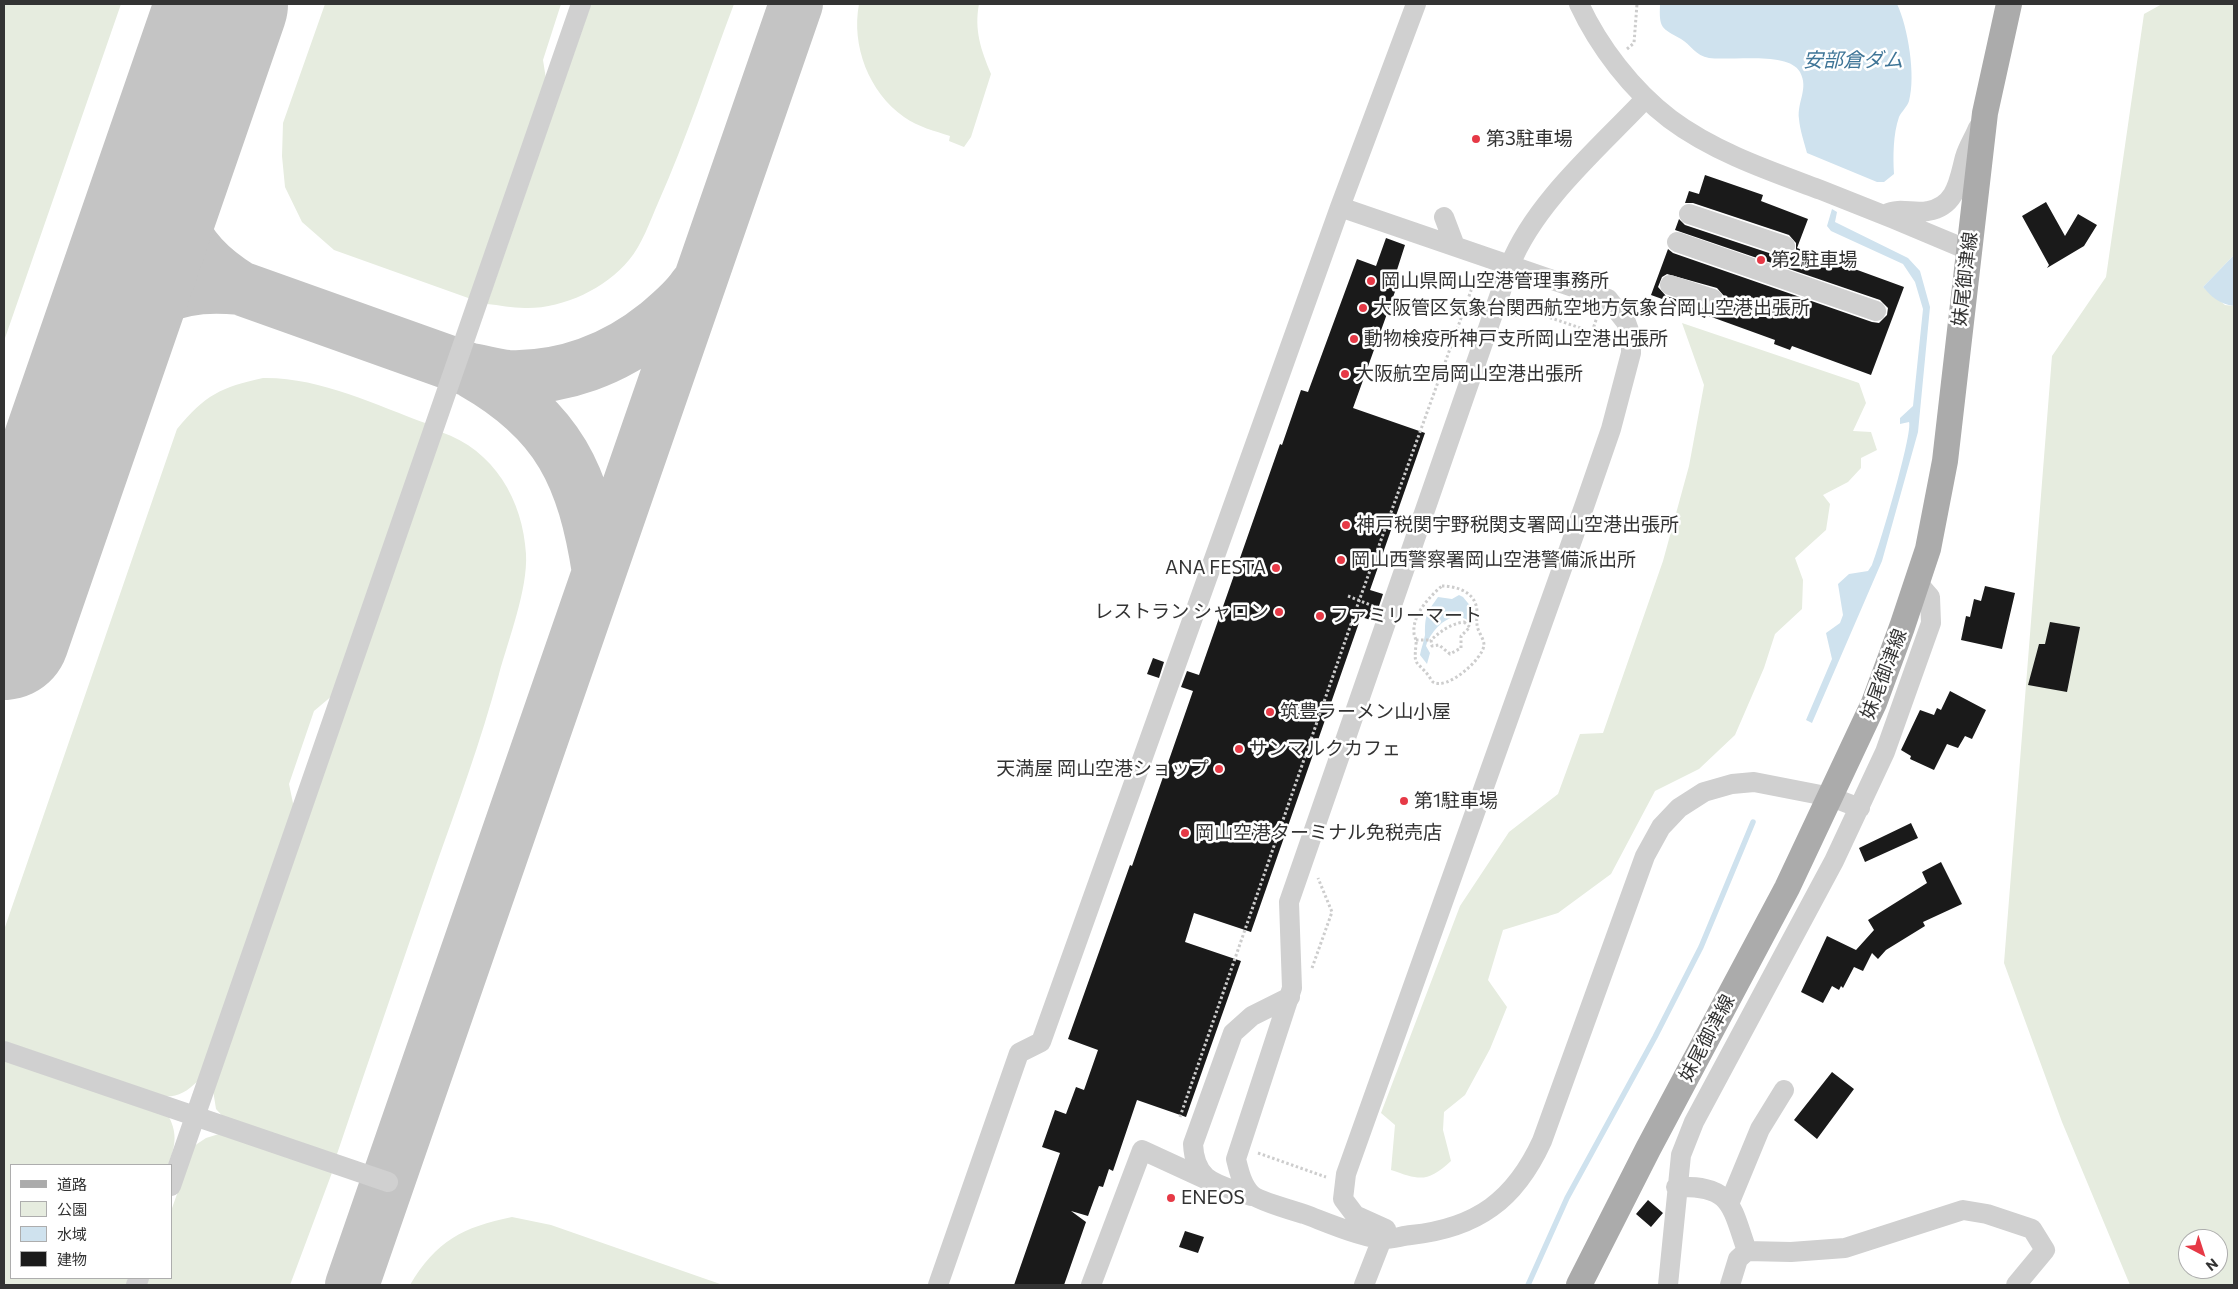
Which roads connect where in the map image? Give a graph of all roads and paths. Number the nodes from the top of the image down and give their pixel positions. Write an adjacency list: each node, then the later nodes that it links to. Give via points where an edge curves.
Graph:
1 (581, 4): 36 (street)
2 (1416, 4): 9 (street)
3 (1579, 4): 7 (street, via 1606,49)
4 (1637, 4): 6 (path, via 1634,43)
5 (2009, 4): 8 (main road, 妹尾御津線)
6 (1625, 50)
7 (1646, 98): 11 (street, via 1698,137 1788,178); 17 (street, via 1546,204 1522,239)
8 (1985, 113): 11 (street, via 1966,156 1960,183 1943,206 1929,211 1894,210); 16 (main road, 妹尾御津線)
9 (1340, 207): 14 (street); 49 (street, via 1042,1042 1020,1053)
10 (1689, 214): 15 (street)
11 (1884, 215): 16 (street)
12 (1444, 217): 14 (street)
13 (1677, 242): 22 (street)
14 (1455, 246): 17 (street)
15 (1785, 246)
16 (1968, 250): 24 (main road, 妹尾御津線, via 1945,461 1928,549)
17 (1510, 265): 21 (street); 33 (street, via 1293,888 1288,915 1293,978)
18 (1480, 266): 37 (path)
19 (1670, 285): 20 (street)
20 (1713, 299)
21 (1605, 301): 23 (path, via 1592,332 1522,308); 46 (street, via 1626,322 1631,336 1631,353 1611,429 1346,1174 1343,1199 1355,1215)
22 (1876, 311)
23 (1513, 322)
24 (1917, 582): 29 (main road, 妹尾御津線, via 1874,704); 30 (street, via 1930,597 1931,623 1885,752)
25 (1476, 625): 26 (path); 27 (path, via 1476,605 1472,598 1452,586 1442,586 1432,593 1415,622); 27 (path, via 1484,645 1482,653 1449,683 1433,682 1417,665 1414,654)
26 (1470, 627): 28 (path, via 1464,622 1453,624); 28 (path, via 1461,636 1461,648 1450,654 1439,645 1432,646)
27 (1416, 640): 28 (path)
28 (1431, 640)
29 (1831, 797): 30 (street); 46 (street, via 1754,782 1732,784 1704,792 1673,814 1661,827 1645,856 1530,1168 1508,1195 1485,1212 1449,1228); 52 (main road, 妹尾御津線, via 1787,888)
30 (1860, 808): 43 (street, via 1694,1122 1681,1155)
31 (1318, 876): 32 (path, via 1332,912)
32 (1309, 976)
33 (1290, 997): 40 (street, via 1252,1016 1233,1033 1193,1144 1194,1160); 44 (street, via 1236,1160 1241,1179)
34 (4, 1051): 36 (street)
35 (1784, 1090): 45 (street, via 1760,1129)
36 (196, 1117): 41 (street); 42 (street)
37 (1178, 1123)
38 (1256, 1153): 39 (path, via 1328,1178)
39 (1331, 1169)
40 (1205, 1179): 44 (street); 50 (street, via 1142,1150)
41 (388, 1182)
42 (172, 1183)
43 (1676, 1187): 45 (street, via 1693,1186 1720,1192); 53 (street)
44 (1251, 1196): 47 (street)
45 (1729, 1204): 48 (street)
46 (1404, 1236): 47 (street)
47 (1382, 1239): 51 (street)
48 (1747, 1251): 54 (street, via 1738,1259); 55 (street, via 1845,1248 1962,1210 1987,1214 2032,1229 2045,1250)
49 (938, 1285)
50 (1091, 1285)
51 (1364, 1285)
52 (1579, 1285)
53 (1668, 1285)
54 (1730, 1285)
55 (2016, 1285)

